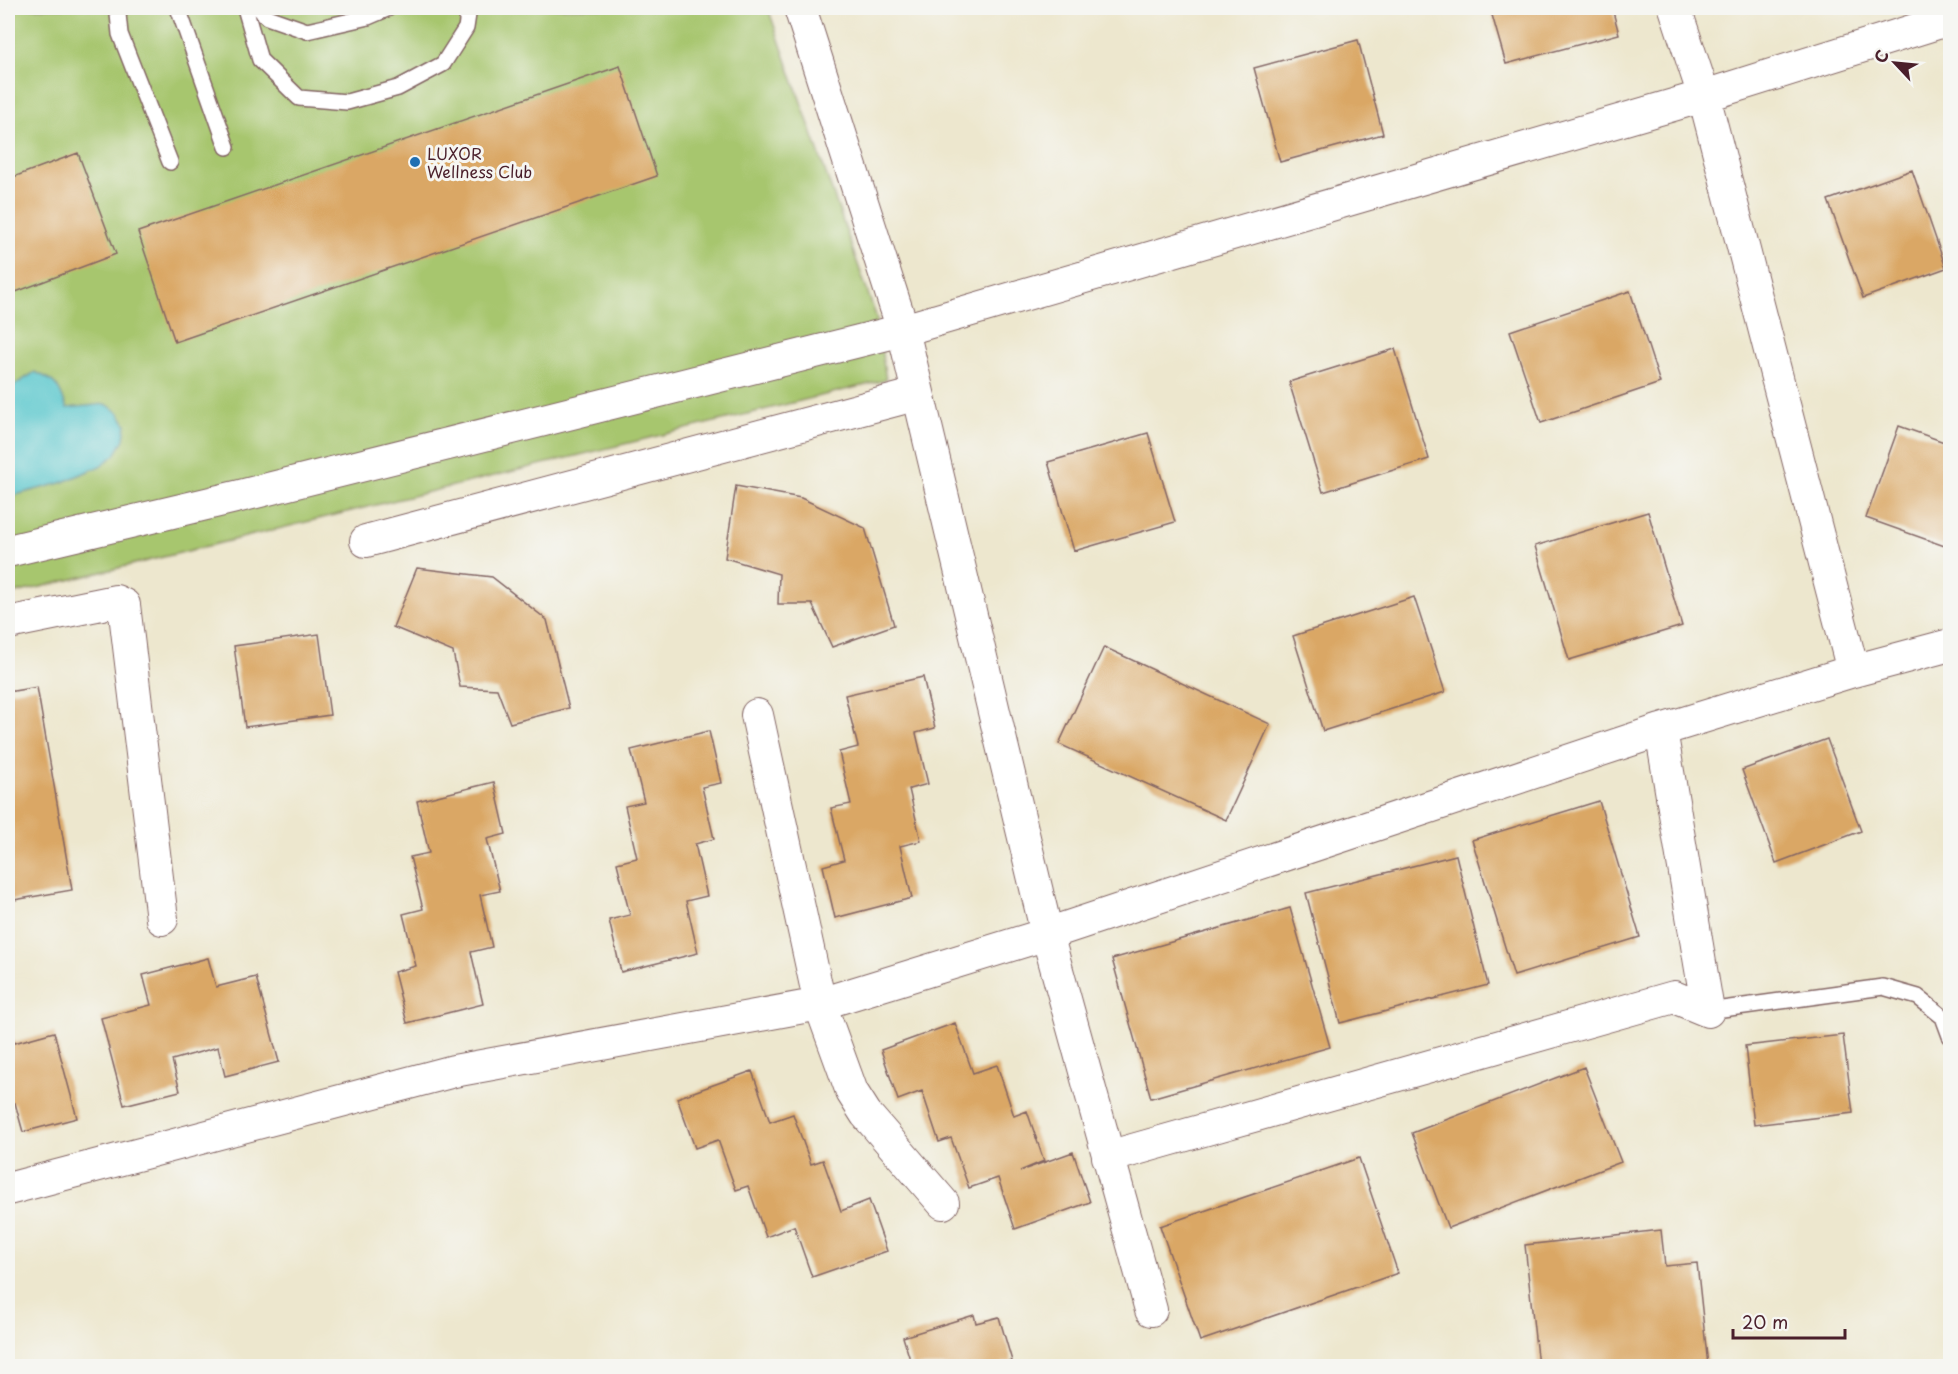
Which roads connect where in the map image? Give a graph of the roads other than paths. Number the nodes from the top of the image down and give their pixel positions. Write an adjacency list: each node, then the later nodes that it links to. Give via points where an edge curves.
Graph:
1 (121, 8): 12 (lane, via 120,34)
2 (178, 8): 11 (lane)
3 (245, 8): 6 (lane, via 260,60 299,98 347,102 398,88 443,64 466,28)
4 (259, 8): 5 (lane, via 267,17 307,31)
5 (389, 8)
6 (469, 8)
7 (800, 8): 13 (street)
8 (1675, 8): 10 (street)
9 (1950, 19): 10 (street)
10 (1704, 96): 13 (street); 19 (street)
11 (227, 147)
12 (170, 162)
13 (903, 330): 14 (street); 16 (street)
14 (918, 394): 15 (street); 23 (street)
15 (366, 541)
16 (8, 551)
17 (8, 623): 22 (street, via 116,601 124,605)
18 (1950, 645): 19 (street)
19 (1853, 671): 21 (street)
20 (757, 715): 24 (street)
21 (1661, 730): 23 (street); 25 (street)
22 (162, 919)
23 (1047, 934): 24 (street); 27 (street)
24 (820, 1004): 28 (street, via 454,1071); 29 (street, via 852,1092 866,1114)
25 (1708, 1011): 26 (lane, via 1883,987 1918,997 1943,1017); 27 (street, via 1674,997)
26 (1950, 1036)
27 (1108, 1157): 30 (street)
28 (8, 1189)
29 (943, 1203)
30 (1151, 1310)

